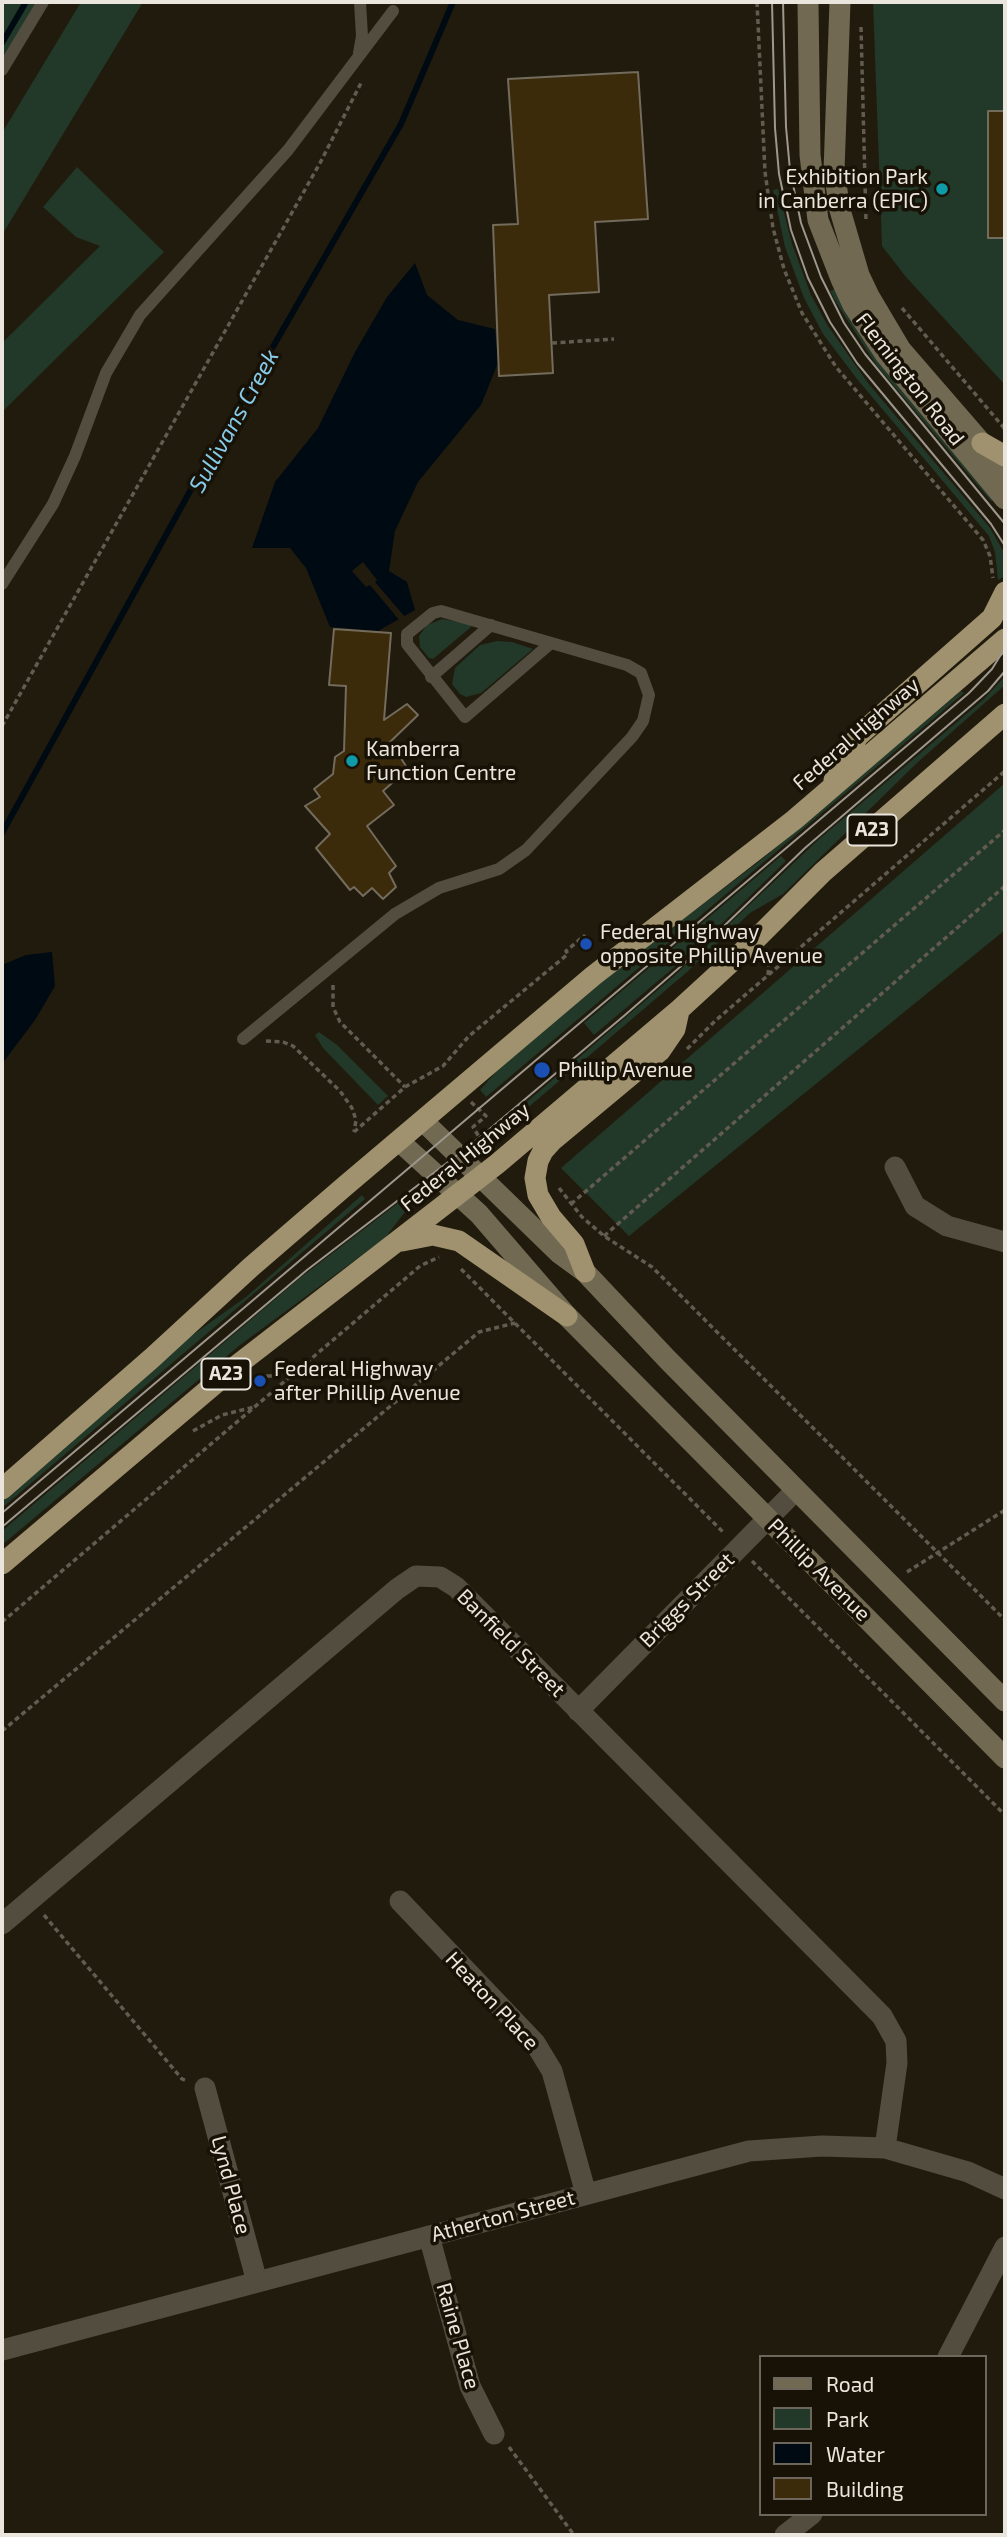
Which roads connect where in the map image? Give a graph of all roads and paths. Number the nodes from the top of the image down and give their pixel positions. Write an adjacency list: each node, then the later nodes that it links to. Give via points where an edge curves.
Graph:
1 (43, 2): 8 (lane)
2 (360, 2): 7 (lane)
3 (808, 2): 18 (main road, Flemington Road, via 810,155 818,220 841,279 885,354)
4 (840, 2): 15 (main road, Flemington Road, via 834,171 859,275 901,350)
5 (393, 11): 7 (lane)
6 (861, 15): 10 (path)
7 (358, 58): 19 (lane, via 258,185 140,315 106,373 53,504)
8 (2, 71)
9 (364, 76): 26 (path, via 320,163)
10 (869, 234)
11 (893, 299): 14 (path)
12 (614, 339): 13 (path)
13 (552, 343)
14 (1005, 429)
15 (982, 443): 16 (highway); 17 (main road, Flemington Road)
16 (1005, 456)
17 (1005, 470)
18 (1005, 499)
19 (2, 583)
20 (1005, 592): 28 (highway, via 992,618 858,736)
21 (491, 625): 23 (lane); 24 (lane); 24 (lane, via 441,611 407,634 407,643)
22 (1005, 639): 28 (highway, Federal Highway / A23)
23 (551, 643): 24 (lane, via 464,717); 34 (lane, via 641,673 649,695 647,710 632,737 526,850 499,869 439,888 395,914)
24 (432, 677)
25 (1005, 714): 33 (highway, Federal Highway / A23, via 824,872)
26 (2, 726)
27 (1005, 771): 36 (path)
28 (828, 791): 38 (highway, Federal Highway / A23, via 593,976)
29 (1005, 830): 44 (path)
30 (1005, 886): 45 (path)
31 (589, 941): 37 (path, via 584,936 566,951 568,954 469,1036 443,1066)
32 (334, 982): 37 (path, via 333,1007 340,1022)
33 (680, 1009): 41 (highway, Federal Highway / A23); 49 (highway, via 660,1051 552,1142 538,1161 538,1195 573,1244)
34 (243, 1038)
35 (257, 1043): 37 (path, via 293,1046 340,1091 352,1108 354,1132)
36 (686, 1051)
37 (405, 1087)
38 (424, 1121): 39 (highway, Federal Highway / A23); 41 (main road, Phillip Avenue)
39 (399, 1141): 43 (main road, Phillip Avenue); 56 (highway, Federal Highway / A23, via 251,1266)
40 (895, 1167): 47 (street, via 915,1206 947,1226)
41 (481, 1178): 43 (highway, Federal Highway / A23); 49 (main road, Phillip Avenue)
42 (554, 1181): 44 (path)
43 (458, 1194): 46 (highway, Federal Highway / A23); 50 (main road, Phillip Avenue)
44 (571, 1203): 45 (path)
45 (604, 1236): 60 (path, via 652,1266)
46 (399, 1242): 50 (highway, via 433,1235 459,1241); 61 (highway, Federal Highway / A23, via 236,1366)
47 (1005, 1242)
48 (447, 1255): 52 (path, via 420,1266)
49 (585, 1272): 57 (main road, Phillip Avenue)
50 (567, 1316): 59 (main road, Phillip Avenue)
51 (515, 1323): 67 (path, via 479,1332)
52 (298, 1369): 53 (path, via 290,1367); 54 (path)
53 (260, 1381)
54 (256, 1406): 55 (path, via 222,1415); 64 (path)
55 (186, 1434)
56 (2, 1489)
57 (796, 1490): 59 (street, Briggs Street); 62 (main road, Phillip Avenue)
58 (1005, 1510): 60 (path)
59 (768, 1518): 66 (street, Briggs Street); 68 (main road, Phillip Avenue)
60 (938, 1551): 62 (path); 63 (path)
61 (2, 1564)
62 (891, 1585): 65 (main road, Phillip Avenue)
63 (1005, 1620)
64 (2, 1622)
65 (1005, 1701)
66 (578, 1711): 69 (street, Banfield Street, via 456,1587 440,1577 416,1576); 73 (street, Banfield Street, via 882,2016 896,2041 897,2063)
67 (2, 1731)
68 (1005, 1758)
69 (31, 1899): 71 (street, Banfield Street); 72 (path, via 182,2079)
70 (400, 1901): 75 (street, Heaton Place, via 535,2043 552,2071)
71 (2, 1924)
72 (205, 2088): 78 (street, Lynd Place)
73 (885, 2148): 74 (street, Atherton Street, via 968,2172); 75 (street, Atherton Street, via 749,2151)
74 (1005, 2189)
75 (586, 2194): 76 (street, Atherton Street)
76 (429, 2236): 78 (street, Atherton Street); 81 (street, Raine Place, via 470,2386)
77 (1005, 2247): 80 (street)
78 (257, 2282): 79 (street, Atherton Street)
79 (2, 2350)
80 (949, 2355)
81 (494, 2434): 83 (path, via 515,2452)
82 (809, 2516): 84 (street)
83 (573, 2535)
84 (785, 2535)

